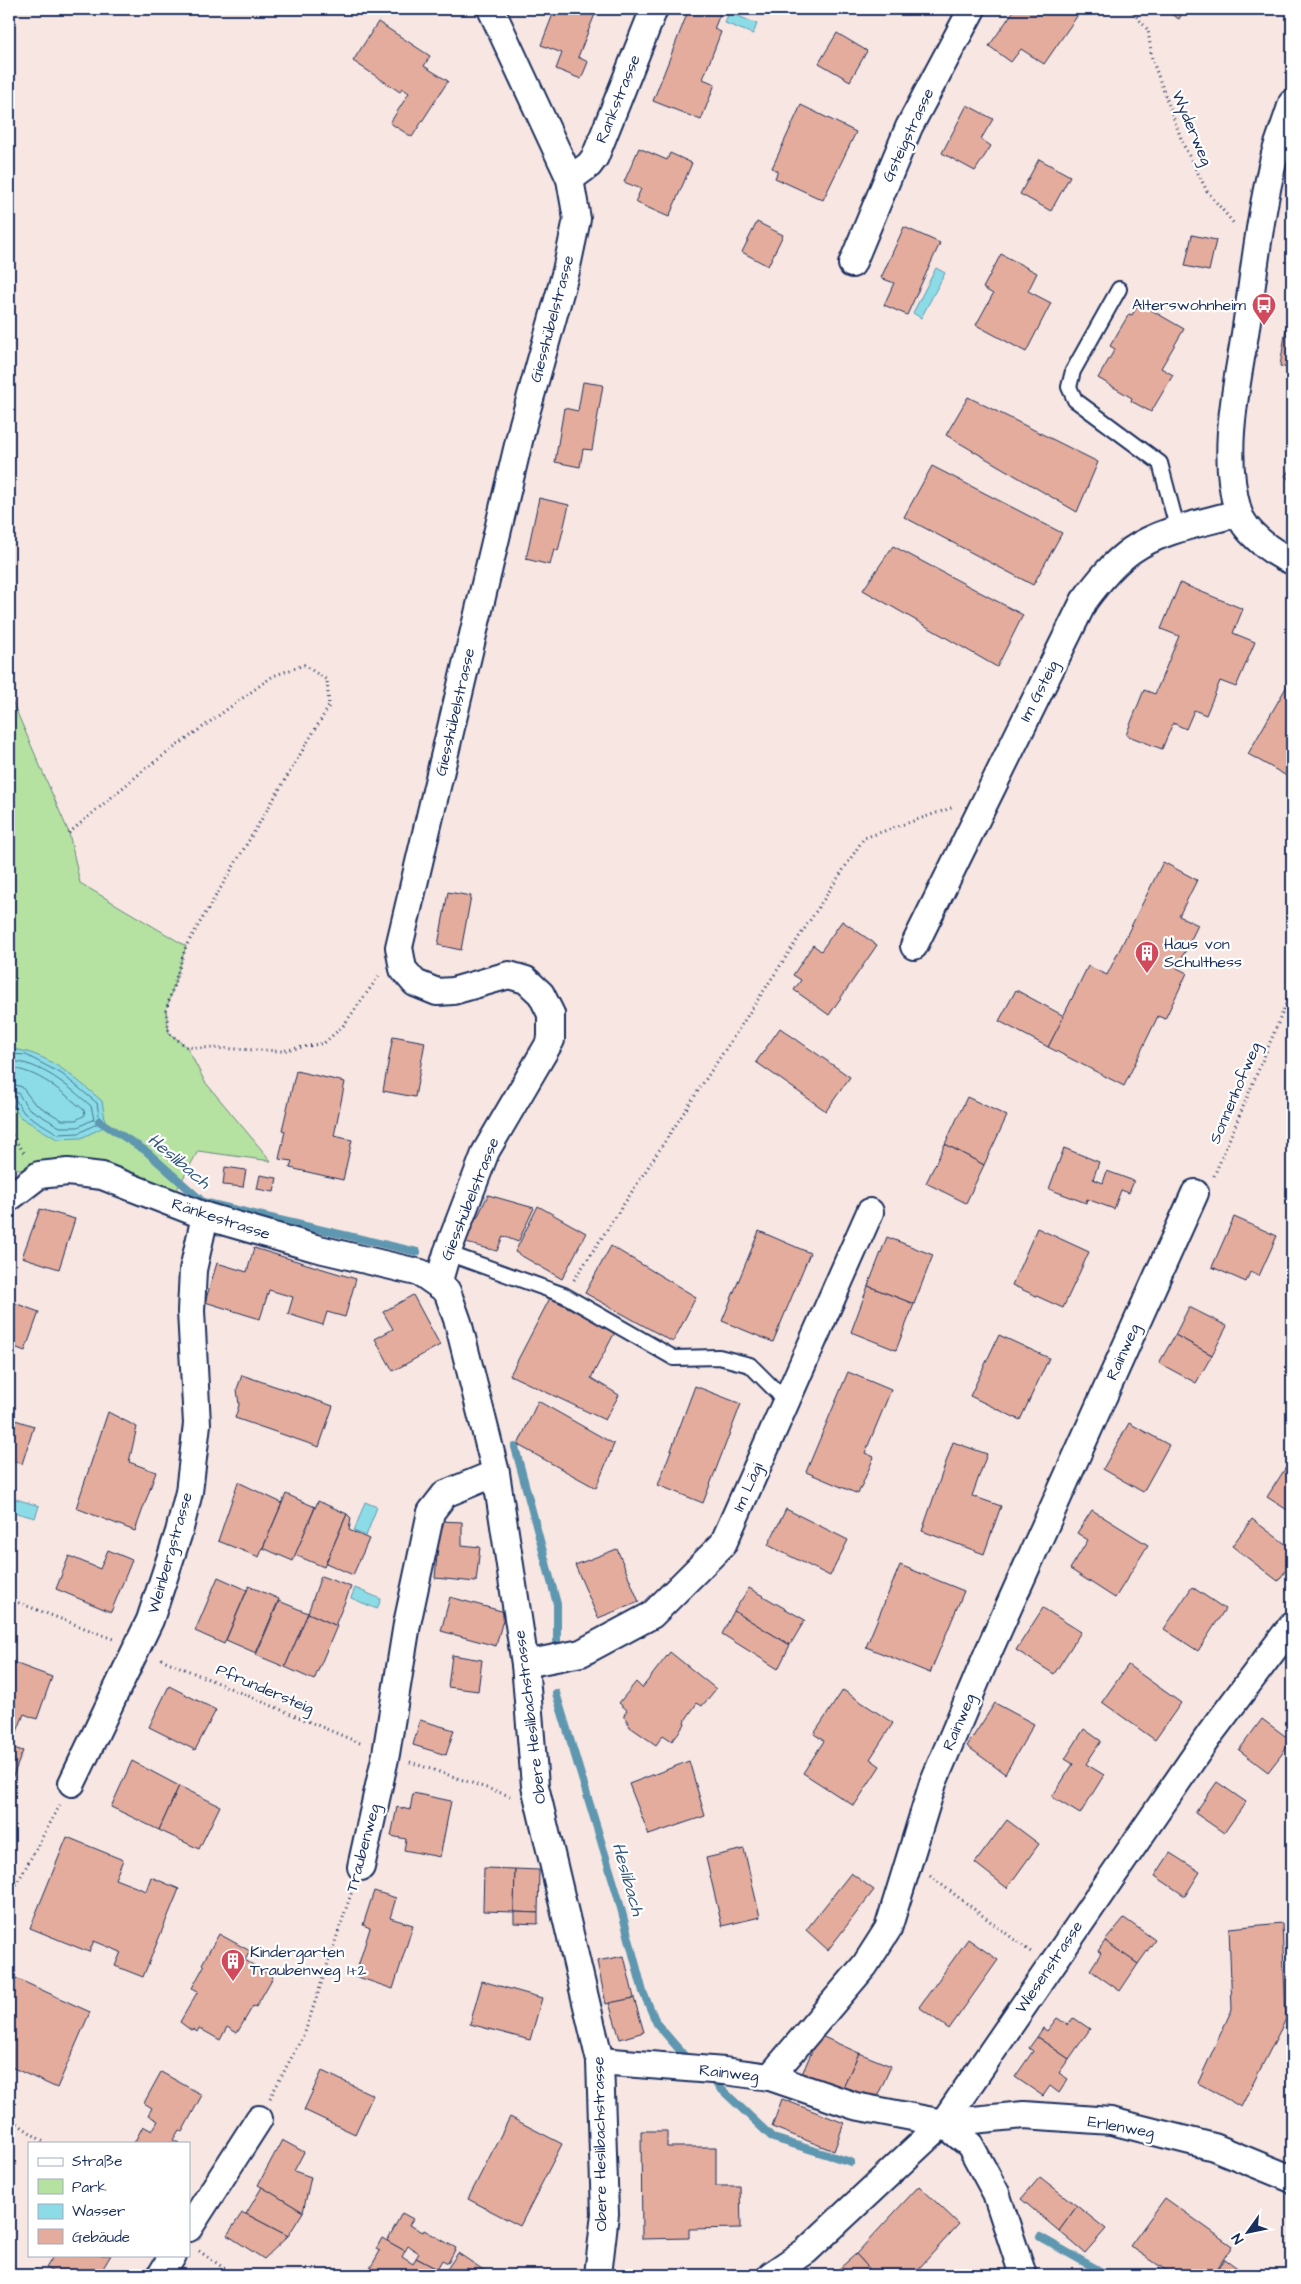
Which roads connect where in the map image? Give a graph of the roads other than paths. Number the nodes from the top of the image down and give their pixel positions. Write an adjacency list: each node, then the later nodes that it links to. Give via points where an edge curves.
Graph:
1 (491, 9): 5 (street, Giesshübelstrasse)
2 (654, 9): 5 (street, Rankstrasse, via 595,156 590,165)
3 (972, 9): 6 (street, Gsteigstrasse, via 909,127)
4 (1292, 103): 8 (street, via 1275,154 1258,241 1233,411 1230,472)
5 (570, 179): 16 (street, Giesshübelstrasse, via 577,219 574,236 523,424 399,947 403,969 415,983 437,992 509,975 526,980 541,994 551,1014 551,1040 486,1151)
6 (852, 264)
7 (1118, 289): 9 (lane, via 1073,371 1069,387 1075,400 1160,463)
8 (1238, 513): 9 (street, Im Gsteig); 10 (street, via 1257,539 1278,556)
9 (1178, 531): 11 (street, Im Gsteig, via 1153,538 1132,550 1084,601)
10 (1292, 561)
11 (914, 946)
12 (1195, 1193): 25 (street, Rainweg, via 991,1646 933,1783 888,1929 865,1964)
13 (9, 1198): 15 (street, Ränkestrasse, via 39,1176 68,1172 102,1176)
14 (870, 1212): 18 (street, Im Lägi)
15 (205, 1216): 17 (street, Ränkestrasse, via 315,1248 421,1273); 22 (street, Weinbergstrasse, via 192,1295 197,1424 189,1492 150,1620)
16 (447, 1253): 17 (street, Giesshübelstrasse); 18 (lane, via 564,1295 674,1358 719,1357 750,1365)
17 (438, 1284): 19 (street, Obere Heslibachstrasse, via 447,1291 458,1322)
18 (786, 1401): 21 (street, Im Lägi, via 723,1544 652,1615 581,1653)
19 (496, 1473): 21 (street, Obere Heslibachstrasse); 23 (street, Traubenweg, via 445,1494 431,1512 407,1624 386,1754)
20 (1292, 1626): 27 (street, Wiesenstrasse, via 1210,1734)
21 (525, 1664): 24 (street, Obere Heslibachstrasse, via 537,1795)
22 (72, 1782)
23 (361, 1867)
24 (600, 2062): 25 (street, Rainweg); 32 (street, Obere Heslibachstrasse, via 605,2214)
25 (770, 2077): 27 (street, Erlenweg, via 854,2106)
26 (259, 2119): 29 (street)
27 (943, 2122): 28 (street, Erlenweg, via 1024,2116 1110,2121 1214,2147); 33 (street, Wiesenstrasse, via 806,2251); 34 (street, via 970,2145 996,2193)
28 (1292, 2179)
29 (190, 2237)
30 (176, 2256): 31 (street)
31 (161, 2275)
32 (598, 2275)
33 (772, 2275)
34 (1023, 2275)

